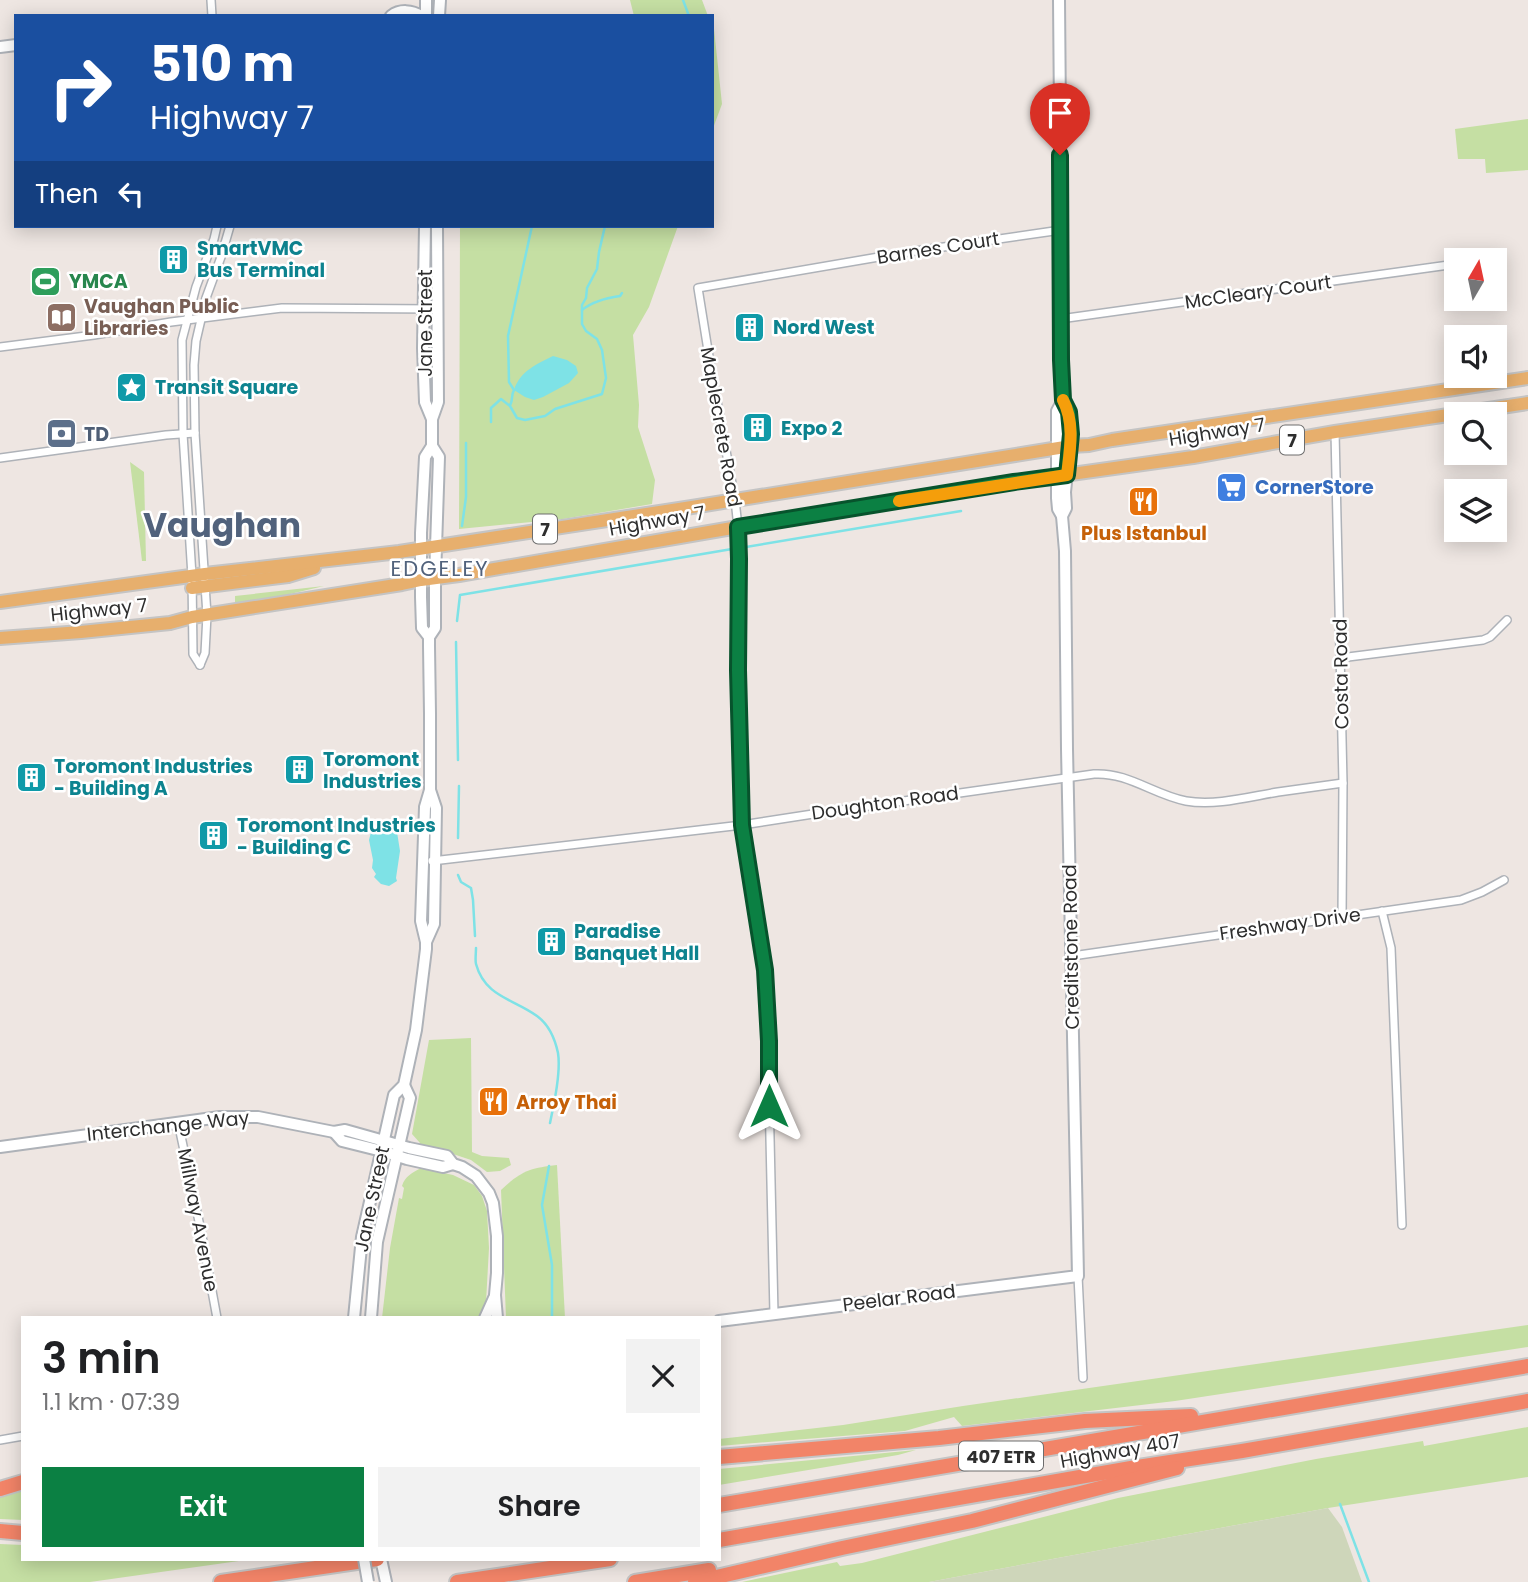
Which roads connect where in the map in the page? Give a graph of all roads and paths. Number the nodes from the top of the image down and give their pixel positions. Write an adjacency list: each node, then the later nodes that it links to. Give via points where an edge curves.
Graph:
1 (1059, 0): 8 (street, Creditstone Road)
2 (393, 14): 3 (street)
3 (419, 14)
4 (217, 228): 15 (street, via 195,287)
5 (229, 228): 13 (street)
6 (425, 228): 11 (street, Jane Street)
7 (437, 228): 12 (street, Jane Street)
8 (1061, 230): 10 (street, Barnes Court); 14 (street, Creditstone Road)
9 (1444, 266): 14 (street, McCleary Court)
10 (816, 268): 29 (street, Maplecrete Road, via 698,288)
11 (424, 309): 12 (street); 13 (street, via 282,308); 20 (street, Jane Street, via 425,402)
12 (437, 309): 20 (street, Jane Street, via 438,402)
13 (201, 318): 15 (street); 22 (street, via 194,365)
14 (1060, 319): 18 (street, Creditstone Road)
15 (189, 320): 16 (street); 23 (street, via 183,340)
16 (0, 347)
17 (1528, 377): 25 (main road, Highway 7 / 7)
18 (1063, 400): 25 (street, Creditstone Road, via 1069,412); 26 (street, Creditstone Road, via 1056,411)
19 (1528, 403): 21 (main road, Highway 7 / 7)
20 (432, 419): 24 (street, Jane Street)
21 (1335, 432): 28 (main road, Highway 7 / 7); 42 (street, Costa Road)
22 (195, 433): 23 (street); 35 (street, via 203,561)
23 (183, 434): 27 (street); 35 (street)
24 (432, 446): 31 (street, Jane Street, via 439,457); 32 (street, Jane Street, via 425,457)
25 (1070, 446): 26 (main road, Highway 7 / 7); 28 (street, Creditstone Road)
26 (1057, 449): 28 (street, Creditstone Road); 29 (main road, Highway 7 / 7)
27 (0, 458)
28 (1062, 476): 30 (main road, Highway 7 / 7); 43 (street, Creditstone Road, via 1058,509 1065,551)
29 (735, 500): 30 (street, Maplecrete Road); 31 (main road, Highway 7 / 7)
30 (738, 527): 33 (main road, Highway 7 / 7); 45 (street, Maplecrete Road)
31 (436, 546): 32 (main road, Highway 7 / 7); 33 (street, Jane Street)
32 (421, 548): 34 (street, Jane Street); 35 (main road, Highway 7 / 7)
33 (435, 578): 34 (main road, Highway 7 / 7); 40 (street, Jane Street, via 435,628)
34 (421, 580): 37 (main road, Highway 7 / 7); 40 (street, Jane Street, via 422,628)
35 (199, 581): 36 (main road, Highway 7 / 7); 37 (street); 38 (street)
36 (0, 602)
37 (207, 615): 38 (main road, Highway 7 / 7); 38 (street, via 200,665 193,654)
38 (192, 617): 41 (main road, Highway 7 / 7, via 170,623)
39 (1507, 620): 42 (street, via 1483,640)
40 (429, 637): 46 (street, Jane Street, via 430,790 425,807)
41 (0, 638)
42 (1340, 658): 44 (street, Costa Road)
43 (1068, 777): 44 (street, Doughton Road, via 1113,774 1170,797 1212,802); 45 (street, Doughton Road); 50 (street, Creditstone Road)
44 (1343, 783): 49 (street, Costa Road)
45 (742, 825): 46 (street, Doughton Road); 59 (street, Maplecrete Road, via 768,1006)
46 (429, 861): 51 (street, Jane Street, via 421,921 426,942)
47 (1504, 880): 48 (street, Freshway Drive, via 1461,900)
48 (1382, 911): 49 (street, Freshway Drive); 56 (street, via 1391,948)
49 (1342, 917): 50 (street, Freshway Drive)
50 (1072, 956): 57 (street, Creditstone Road)
51 (404, 1085): 53 (street, Jane Street, via 394,1095); 55 (street, Jane Street, via 410,1098)
52 (178, 1122): 53 (street, Interchange Way, via 258,1117 334,1132 342,1141); 54 (street, Interchange Way); 60 (street, Millway Avenue)
53 (384, 1145): 55 (street); 61 (street, Jane Street, via 362,1237)
54 (0, 1147)
55 (398, 1150): 58 (street, via 443,1167 462,1167 476,1176 489,1194 497,1236); 62 (street, Jane Street, via 377,1242)
56 (1402, 1225)
57 (1078, 1276): 59 (street, Peelar Road); 67 (street, Creditstone Road)
58 (495, 1295): 63 (street); 64 (street)
59 (774, 1314): 65 (street, Peelar Road)
60 (217, 1316)
61 (354, 1316)
62 (371, 1316)
63 (486, 1316)
64 (497, 1316)
65 (721, 1321)
66 (1528, 1366): 69 (highway, Highway 407 / 407 ETR)
67 (1083, 1378)
68 (1528, 1401): 72 (highway, Highway 407 / 407 ETR)
69 (1266, 1410): 73 (highway, via 1085,1421); 76 (highway, Highway 407 / 407 ETR)
70 (21, 1436): 71 (street)
71 (0, 1440)
72 (1242, 1451): 79 (highway, Highway 407 / 407 ETR); 80 (highway, via 984,1518)
73 (721, 1457)
74 (21, 1483): 75 (highway)
75 (0, 1489)
76 (721, 1504)
77 (0, 1531): 78 (highway)
78 (21, 1533)
79 (721, 1540)
80 (842, 1548): 91 (highway); 92 (highway)
81 (364, 1561): 87 (street, bridge)
82 (365, 1561): 86 (highway)
83 (380, 1561): 88 (street)
84 (598, 1561): 85 (highway)
85 (587, 1563): 89 (highway); 90 (highway)
86 (221, 1582)
87 (368, 1582)
88 (386, 1582)
89 (457, 1582)
90 (509, 1582)
91 (635, 1582)
92 (695, 1582)

